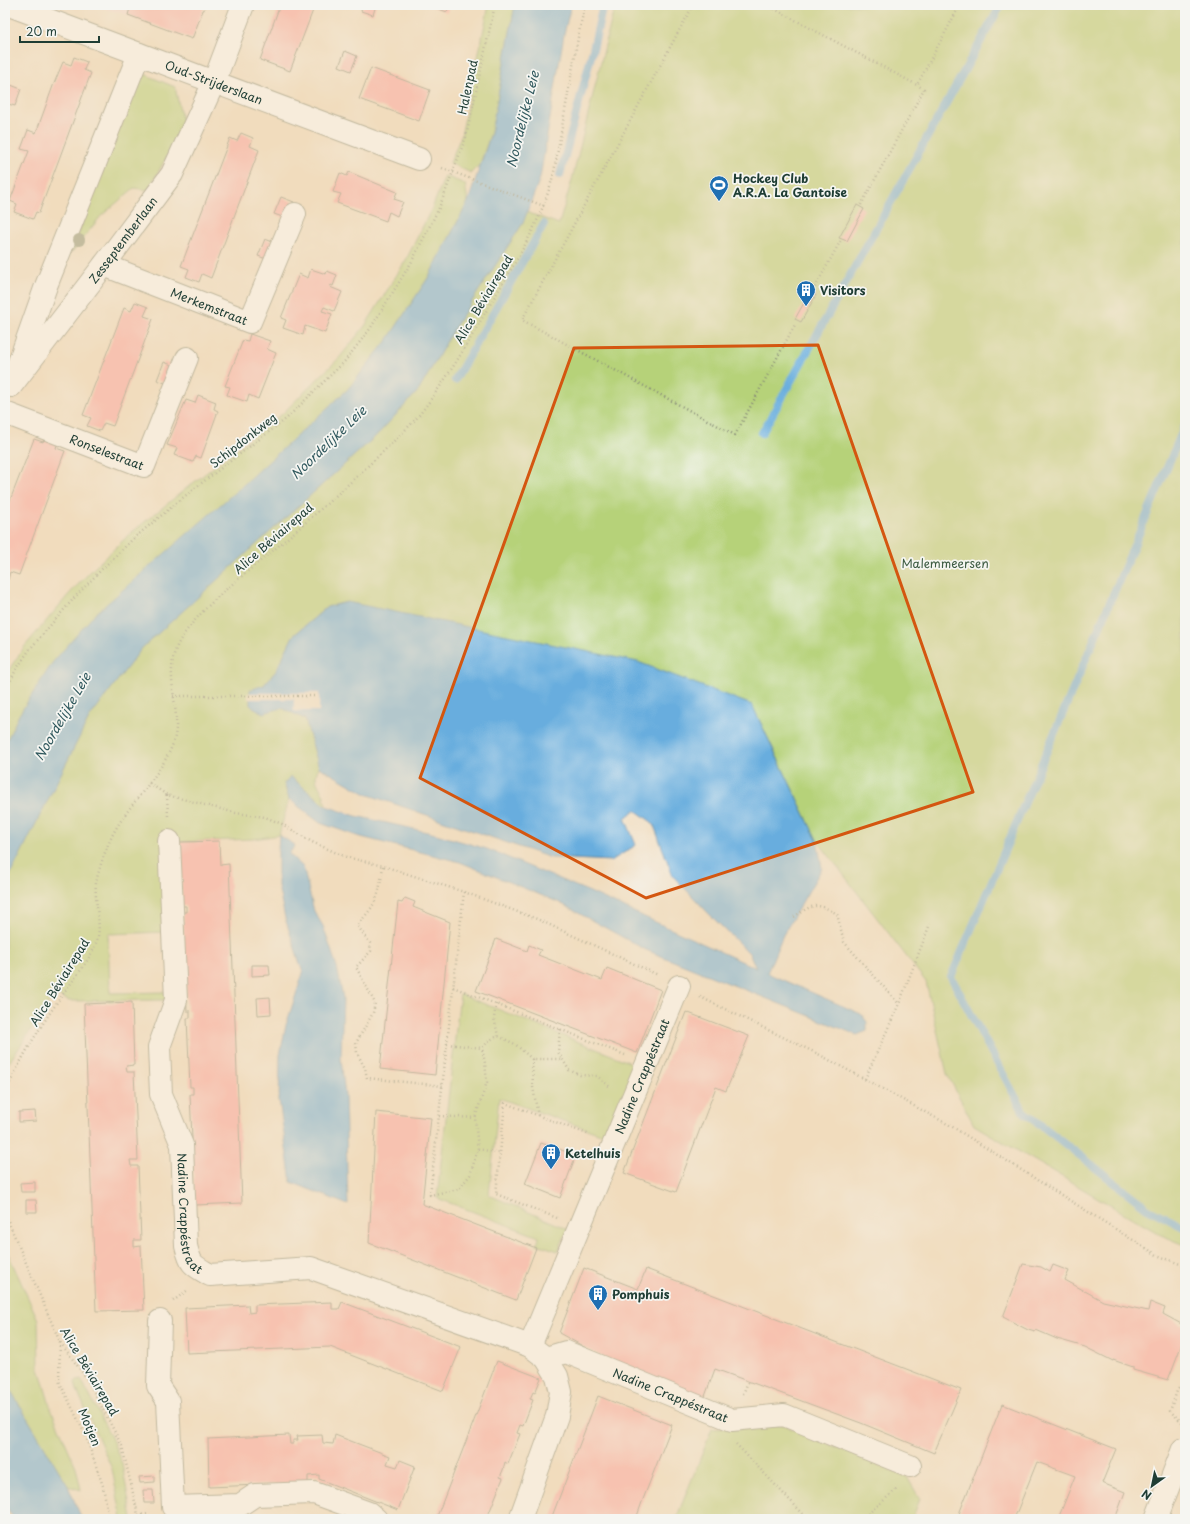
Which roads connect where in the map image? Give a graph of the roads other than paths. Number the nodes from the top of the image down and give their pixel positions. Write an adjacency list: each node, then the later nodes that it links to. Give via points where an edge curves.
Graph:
1 (10, 5): 3 (street, Oud-Strijderslaan)
2 (243, 5): 4 (street, Zesseptemberlaan)
3 (139, 54): 4 (street, Oud-Strijderslaan); 9 (street, Zesseptemberlaan, via 46,286)
4 (214, 82): 5 (street, Oud-Strijderslaan); 7 (street, Zesseptemberlaan, via 172,174)
5 (419, 159)
6 (295, 214): 7 (street, Merkemstraat, via 250,322)
7 (104, 265): 9 (street, Zesseptemberlaan)
8 (187, 358): 10 (street, Ronselestraat, via 144,466)
9 (8, 393)
10 (5, 413)
11 (169, 841): 14 (street, Nadine Crappéstraat, via 176,1000 159,1047 161,1094 182,1145 186,1246 190,1262 210,1275 311,1268)
12 (679, 986): 14 (street, Nadine Crappéstraat, via 579,1227)
13 (160, 1321): 17 (street, via 158,1386 168,1401 173,1507 240,1505 255,1495 314,1493 369,1513)
14 (538, 1352): 16 (street, Nadine Crappéstraat, via 566,1352 732,1420 784,1415); 18 (street, via 557,1376 561,1392 557,1416)
15 (1183, 1449): 19 (street)
16 (910, 1466)
17 (376, 1519)
18 (520, 1519)
19 (1156, 1519)

